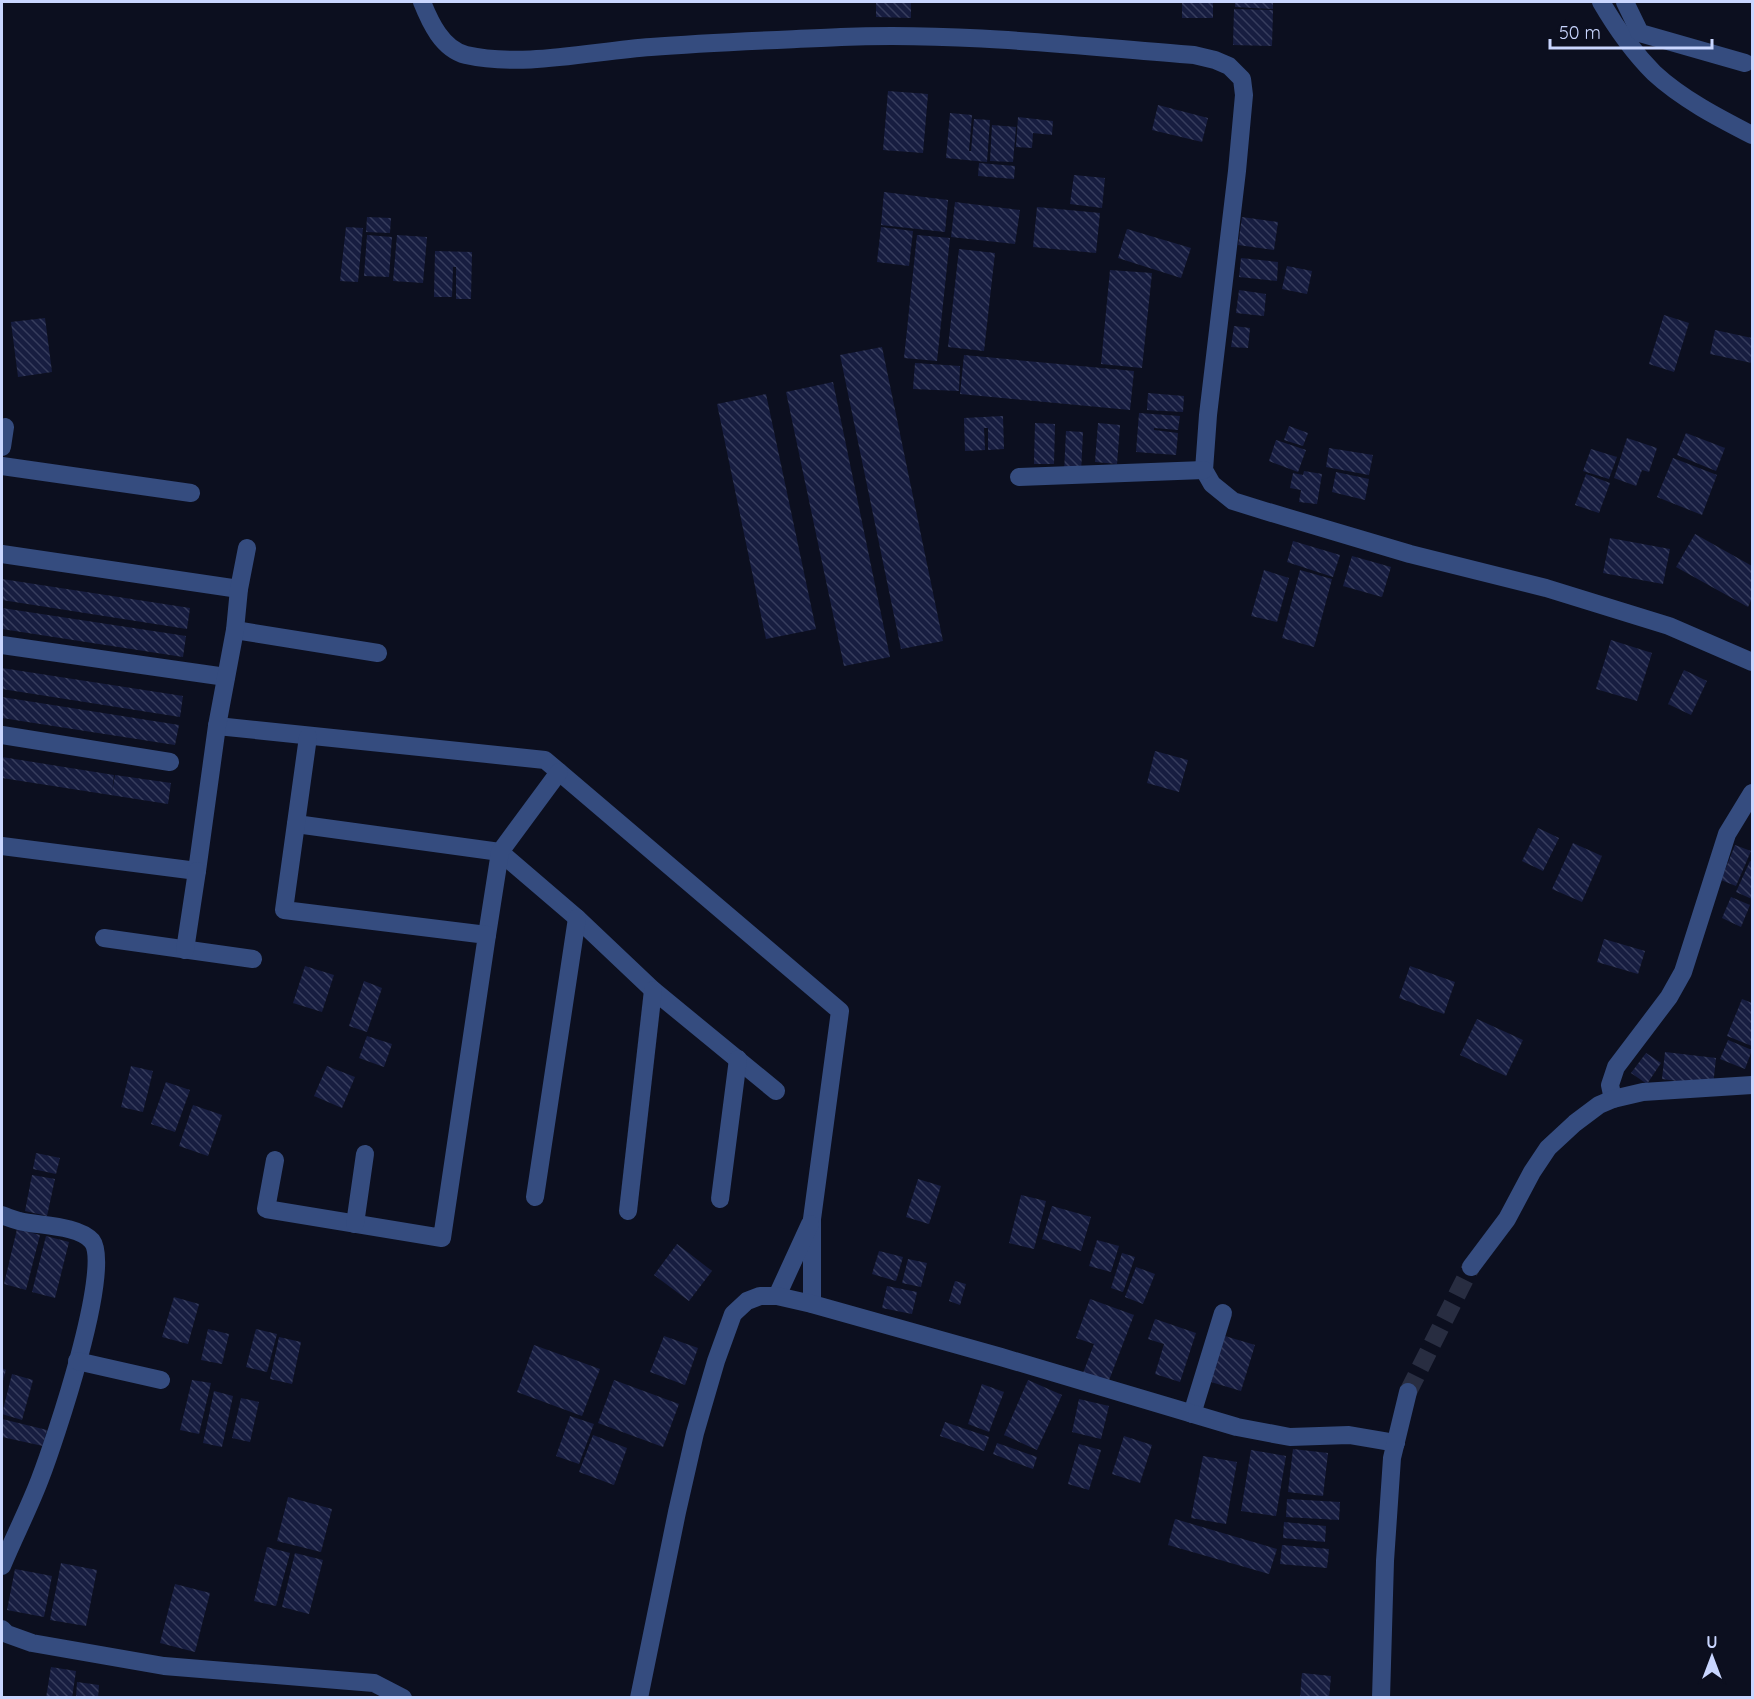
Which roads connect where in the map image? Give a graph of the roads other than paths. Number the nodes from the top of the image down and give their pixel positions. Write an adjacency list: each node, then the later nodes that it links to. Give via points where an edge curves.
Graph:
1 (422, 2): 9 (street, via 432,27 446,43 464,54 488,58 519,60 651,47 844,37 942,36 1194,55 1229,66 1242,79 1244,95)
2 (1601, 2): 5 (street, via 1654,73 1696,104)
3 (1625, 2): 4 (street, via 1640,33)
4 (1745, 63)
5 (1752, 135)
6 (5, 427): 7 (street)
7 (2, 447)
8 (2, 466): 11 (street)
9 (1204, 470): 10 (street); 18 (street, via 1212,484 1233,501 1410,554 1557,591 1669,626)
10 (1019, 477)
11 (191, 493)
12 (247, 548): 14 (street)
13 (2, 555): 14 (street)
14 (239, 589): 15 (street)
15 (235, 630): 17 (street); 19 (street)
16 (2, 645): 19 (street)
17 (378, 652)
18 (1752, 662)
19 (226, 676): 20 (street)
20 (217, 726): 22 (street); 29 (street)
21 (2, 735): 23 (street)
22 (308, 737): 24 (street, via 545,760); 26 (street)
23 (170, 762)
24 (559, 772): 28 (street); 46 (street, via 840,1011)
25 (1752, 793): 39 (street, via 1727,834 1683,972 1616,1067 1610,1085)
26 (296, 824): 28 (street); 31 (street, via 284,910)
27 (2, 846): 29 (street)
28 (500, 852): 30 (street); 31 (street)
29 (197, 872): 33 (street)
30 (577, 918): 35 (street); 42 (street)
31 (487, 935): 47 (street, via 442,1238)
32 (104, 938): 33 (street)
33 (185, 950): 34 (street)
34 (253, 959)
35 (653, 990): 36 (street); 44 (street)
36 (738, 1059): 38 (street); 43 (street)
37 (1752, 1085): 39 (street, via 1642,1092)
38 (776, 1091)
39 (1613, 1099): 48 (street, via 1575,1123 1548,1148 1507,1219)
40 (365, 1154): 47 (street)
41 (275, 1160): 47 (street, via 266,1209)
42 (535, 1197)
43 (720, 1199)
44 (628, 1211)
45 (2, 1215): 52 (street, via 80,1232 93,1242 98,1262)
46 (812, 1219): 49 (street); 50 (street)
47 (355, 1224)
48 (1471, 1267)
49 (777, 1296): 50 (street); 60 (street, via 747,1301 733,1314 716,1361 682,1490)
50 (812, 1304): 55 (street)
51 (1224, 1313): 55 (street)
52 (78, 1361): 53 (street); 57 (street, via 40,1479)
53 (161, 1380)
54 (1408, 1392): 56 (street)
55 (1192, 1414): 56 (street, via 1290,1437 1349,1435)
56 (1396, 1443): 61 (street, via 1385,1561)
57 (2, 1566)
58 (2, 1629): 59 (street, via 32,1643 164,1666 374,1683)
59 (402, 1698)
60 (639, 1698)
61 (1381, 1698)

